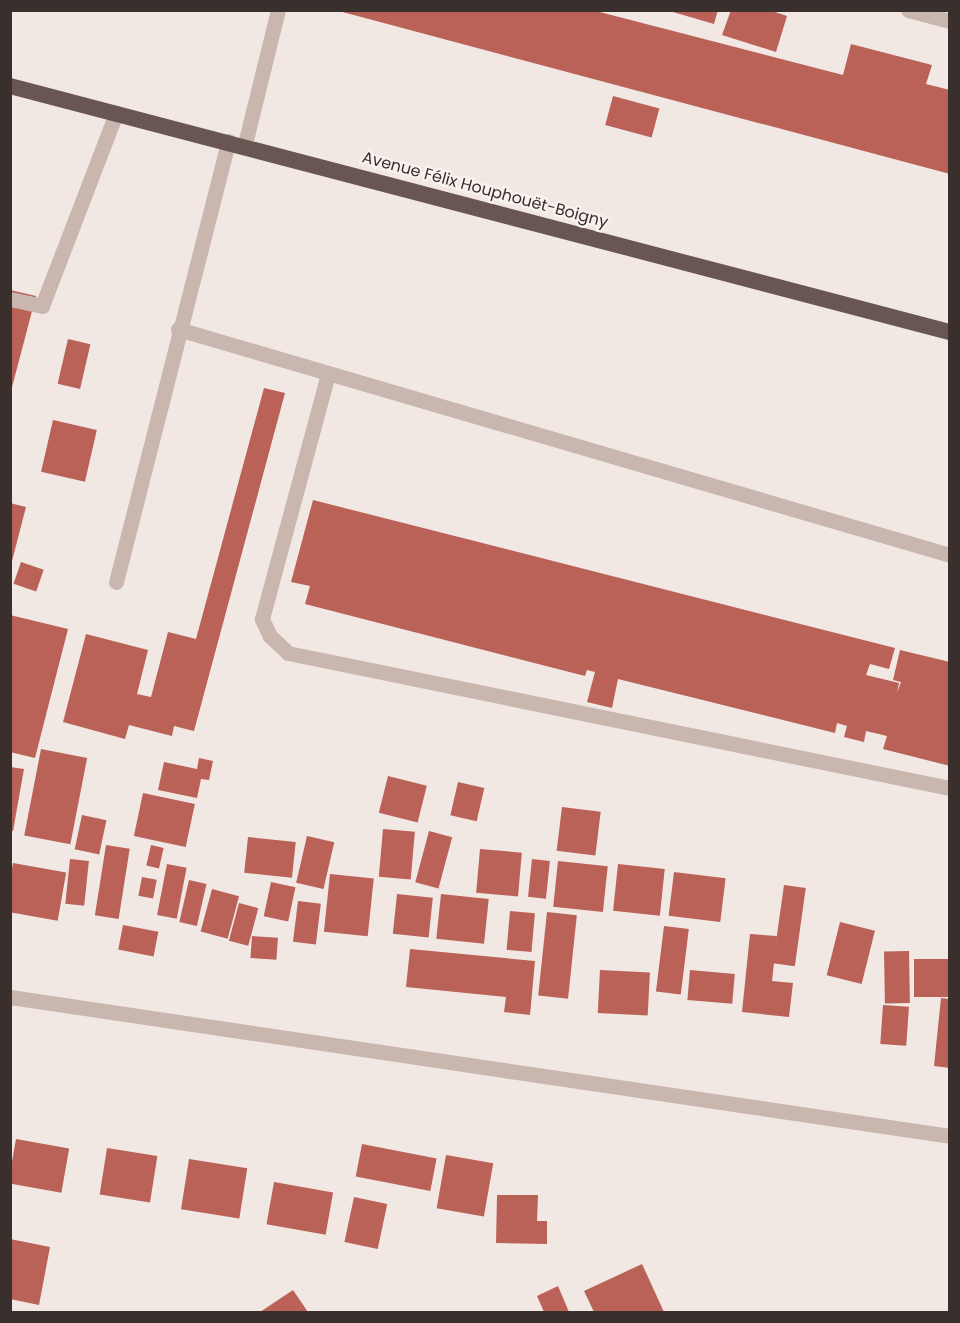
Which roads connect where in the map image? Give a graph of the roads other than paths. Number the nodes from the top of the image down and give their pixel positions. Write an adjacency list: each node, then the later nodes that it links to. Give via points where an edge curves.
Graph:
1 (278, 10): 6 (street)
2 (908, 10): 3 (street)
3 (950, 21)
4 (10, 86): 5 (highway, Avenue Félix Houphouët-Boigny)
5 (116, 112): 6 (highway, Avenue Félix Houphouët-Boigny); 7 (street, via 42,306)
6 (236, 143): 8 (street); 9 (highway, Avenue Félix Houphouët-Boigny)
7 (10, 299)
8 (178, 329): 10 (street); 12 (street)
9 (950, 332)
10 (328, 374): 11 (street); 13 (street, via 262,619 270,636 288,653)
11 (950, 555)
12 (116, 582)
13 (950, 788)
14 (10, 997): 15 (street)
15 (950, 1136)

